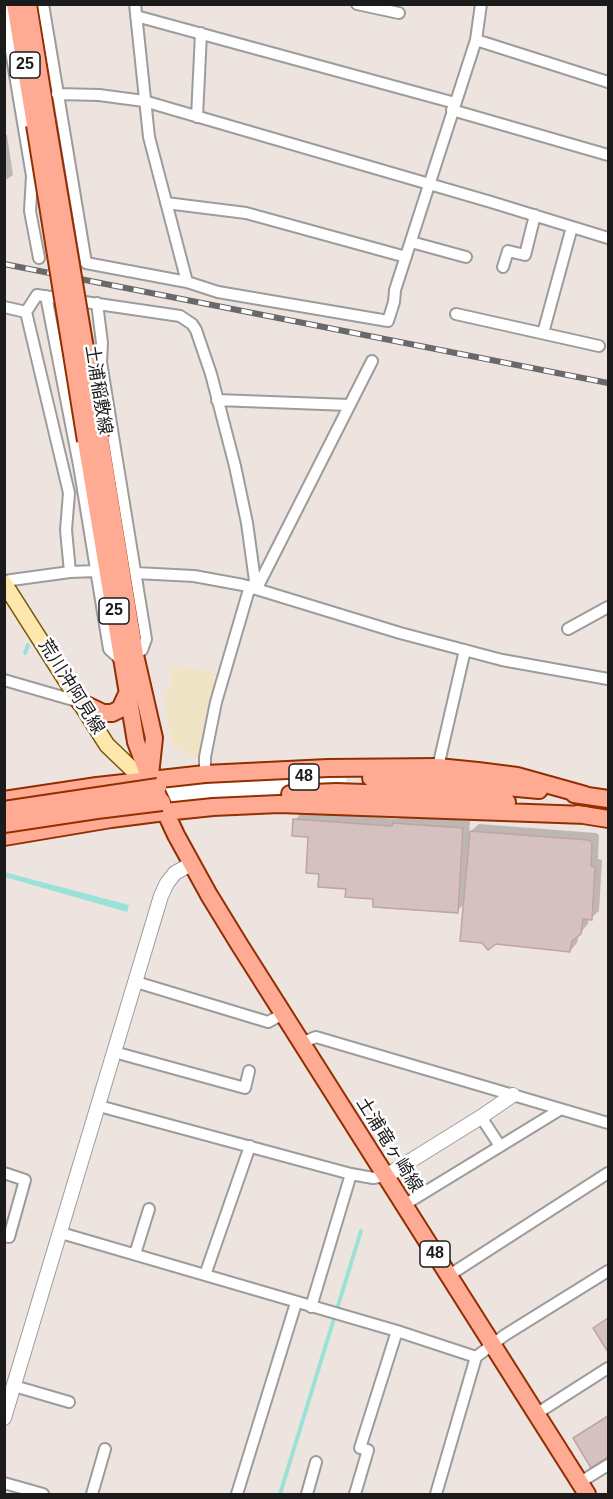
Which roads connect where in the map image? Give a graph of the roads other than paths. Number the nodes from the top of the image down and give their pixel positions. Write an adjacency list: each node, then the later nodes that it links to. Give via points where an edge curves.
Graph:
1 (15, 4): 17 (main road, 土浦稲敷線 / 25)
2 (28, 4): 17 (main road, 土浦稲敷線 / 25)
3 (43, 4): 13 (street)
4 (357, 4): 6 (street)
5 (481, 4): 11 (street)
6 (376, 6): 9 (street)
7 (4, 9): 27 (street, via 33,176 30,211)
8 (135, 10): 10 (street); 14 (street)
9 (399, 13)
10 (201, 33): 15 (street); 16 (street)
11 (476, 40): 12 (street); 15 (street)
12 (609, 82)
13 (57, 94): 14 (street); 29 (street, via 86,263)
14 (144, 101): 16 (street); 20 (street, via 148,137)
15 (453, 106): 18 (street); 19 (street)
16 (197, 117): 19 (street)
17 (41, 123): 52 (main road, 土浦稲敷線 / 25, bridge)
18 (609, 155)
19 (430, 185): 21 (street); 24 (street)
20 (166, 203): 25 (street, via 246,213); 29 (street)
21 (535, 215): 22 (street); 28 (street, via 525,255 508,251)
22 (572, 227): 23 (street); 35 (street)
23 (609, 238)
24 (411, 242): 25 (street); 26 (street)
25 (406, 256): 29 (street, via 388,321 218,292)
26 (466, 256)
27 (39, 258)
28 (503, 267)
29 (187, 282)
30 (46, 296): 31 (street); 33 (street, via 37,295); 40 (street)
31 (97, 303): 38 (street, via 180,316 192,324); 46 (street, via 101,362)
32 (4, 307): 33 (street)
33 (26, 312): 41 (street)
34 (456, 314): 35 (street)
35 (543, 333): 36 (street)
36 (599, 346)
37 (372, 361): 39 (street)
38 (217, 400): 39 (street); 48 (street, via 247,523)
39 (350, 405): 48 (street)
40 (79, 465): 41 (street); 42 (street)
41 (64, 469): 43 (street)
42 (82, 485): 43 (street); 44 (street)
43 (68, 487): 45 (street, via 66,530)
44 (97, 571): 45 (street); 52 (street, via 109,649)
45 (70, 572): 47 (street)
46 (136, 573): 48 (street, via 194,576); 52 (street, via 146,639 142,650)
47 (4, 582): 56 (main road, 荒川沖阿見線)
48 (253, 587): 51 (street); 58 (street, via 216,702)
49 (609, 607): 50 (street)
50 (568, 629)
51 (465, 650): 53 (street); 57 (street)
52 (129, 658): 55 (main road, 土浦稲敷線 / 25); 60 (main road, 土浦稲敷線 / 25, via 154,738)
53 (609, 679)
54 (4, 680): 56 (street)
55 (127, 694): 56 (main road, via 120,709 112,713); 60 (main road, 土浦稲敷線 / 25, via 136,742)
56 (80, 702): 60 (main road, 荒川沖阿見線, via 112,752)
57 (438, 767): 58 (main road); 61 (main road, via 517,776)
58 (205, 774): 60 (main road)
59 (451, 789): 60 (main road, 48, via 333,777 255,779); 61 (main road, 48); 65 (main road, 48)
60 (159, 795): 63 (main road); 64 (main road, bridge, via 95,795); 65 (main road, via 213,807 279,804); 67 (main road, bridge, via 97,810); 68 (main road, via 111,819); 69 (main road, 土浦竜ヶ崎線 / 48)
61 (585, 795): 62 (main road, 48)
62 (609, 799)
63 (4, 800)
64 (4, 810)
65 (586, 815): 66 (main road, 48)
66 (609, 819)
67 (4, 824)
68 (4, 837)
69 (191, 864): 70 (street, via 167,883); 71 (main road, 土浦竜ヶ崎線 / 48)
70 (136, 982): 71 (street, via 268,1022); 73 (street)
71 (283, 1014): 72 (main road, 土浦竜ヶ崎線 / 48)
72 (301, 1043): 75 (street, via 316,1037); 85 (main road, 土浦竜ヶ崎線 / 48)
73 (114, 1053): 74 (street, via 245,1088); 76 (street)
74 (249, 1071)
75 (513, 1095): 77 (street); 78 (street)
76 (99, 1106): 80 (street); 88 (street)
77 (561, 1109): 79 (street); 81 (street)
78 (481, 1117): 81 (street); 85 (street)
79 (609, 1123)
80 (250, 1146): 84 (street); 92 (street)
81 (500, 1146): 86 (street)
82 (4, 1173): 89 (street, via 26,1180 9,1237)
83 (609, 1173): 93 (street)
84 (351, 1174): 85 (street); 95 (street)
85 (386, 1176): 86 (main road, 土浦竜ヶ崎線 / 48)
86 (404, 1206): 93 (main road, 土浦竜ヶ崎線 / 48)
87 (149, 1209): 90 (street)
88 (61, 1233): 90 (street); 100 (street)
89 (4, 1236)
90 (135, 1254): 92 (street)
91 (609, 1271): 97 (street)
92 (205, 1275): 94 (street)
93 (448, 1276): 97 (main road, 土浦竜ヶ崎線 / 48)
94 (296, 1303): 95 (street); 111 (street)
95 (311, 1307): 96 (street)
96 (397, 1331): 98 (street); 113 (street, via 360,1448 368,1450)
97 (492, 1345): 98 (street); 102 (main road, 土浦竜ヶ崎線 / 48)
98 (476, 1357): 114 (street)
99 (609, 1368): 102 (street)
100 (14, 1386): 101 (street); 103 (street)
101 (69, 1402)
102 (536, 1414): 108 (main road, 土浦竜ヶ崎線 / 48)
103 (4, 1418)
104 (105, 1449): 110 (street)
105 (316, 1462): 112 (street)
106 (609, 1465): 108 (street)
107 (4, 1484): 109 (street)
108 (583, 1489)
109 (43, 1494)
110 (92, 1494)
111 (237, 1494)
112 (307, 1494)
113 (355, 1494)
114 (436, 1494)

